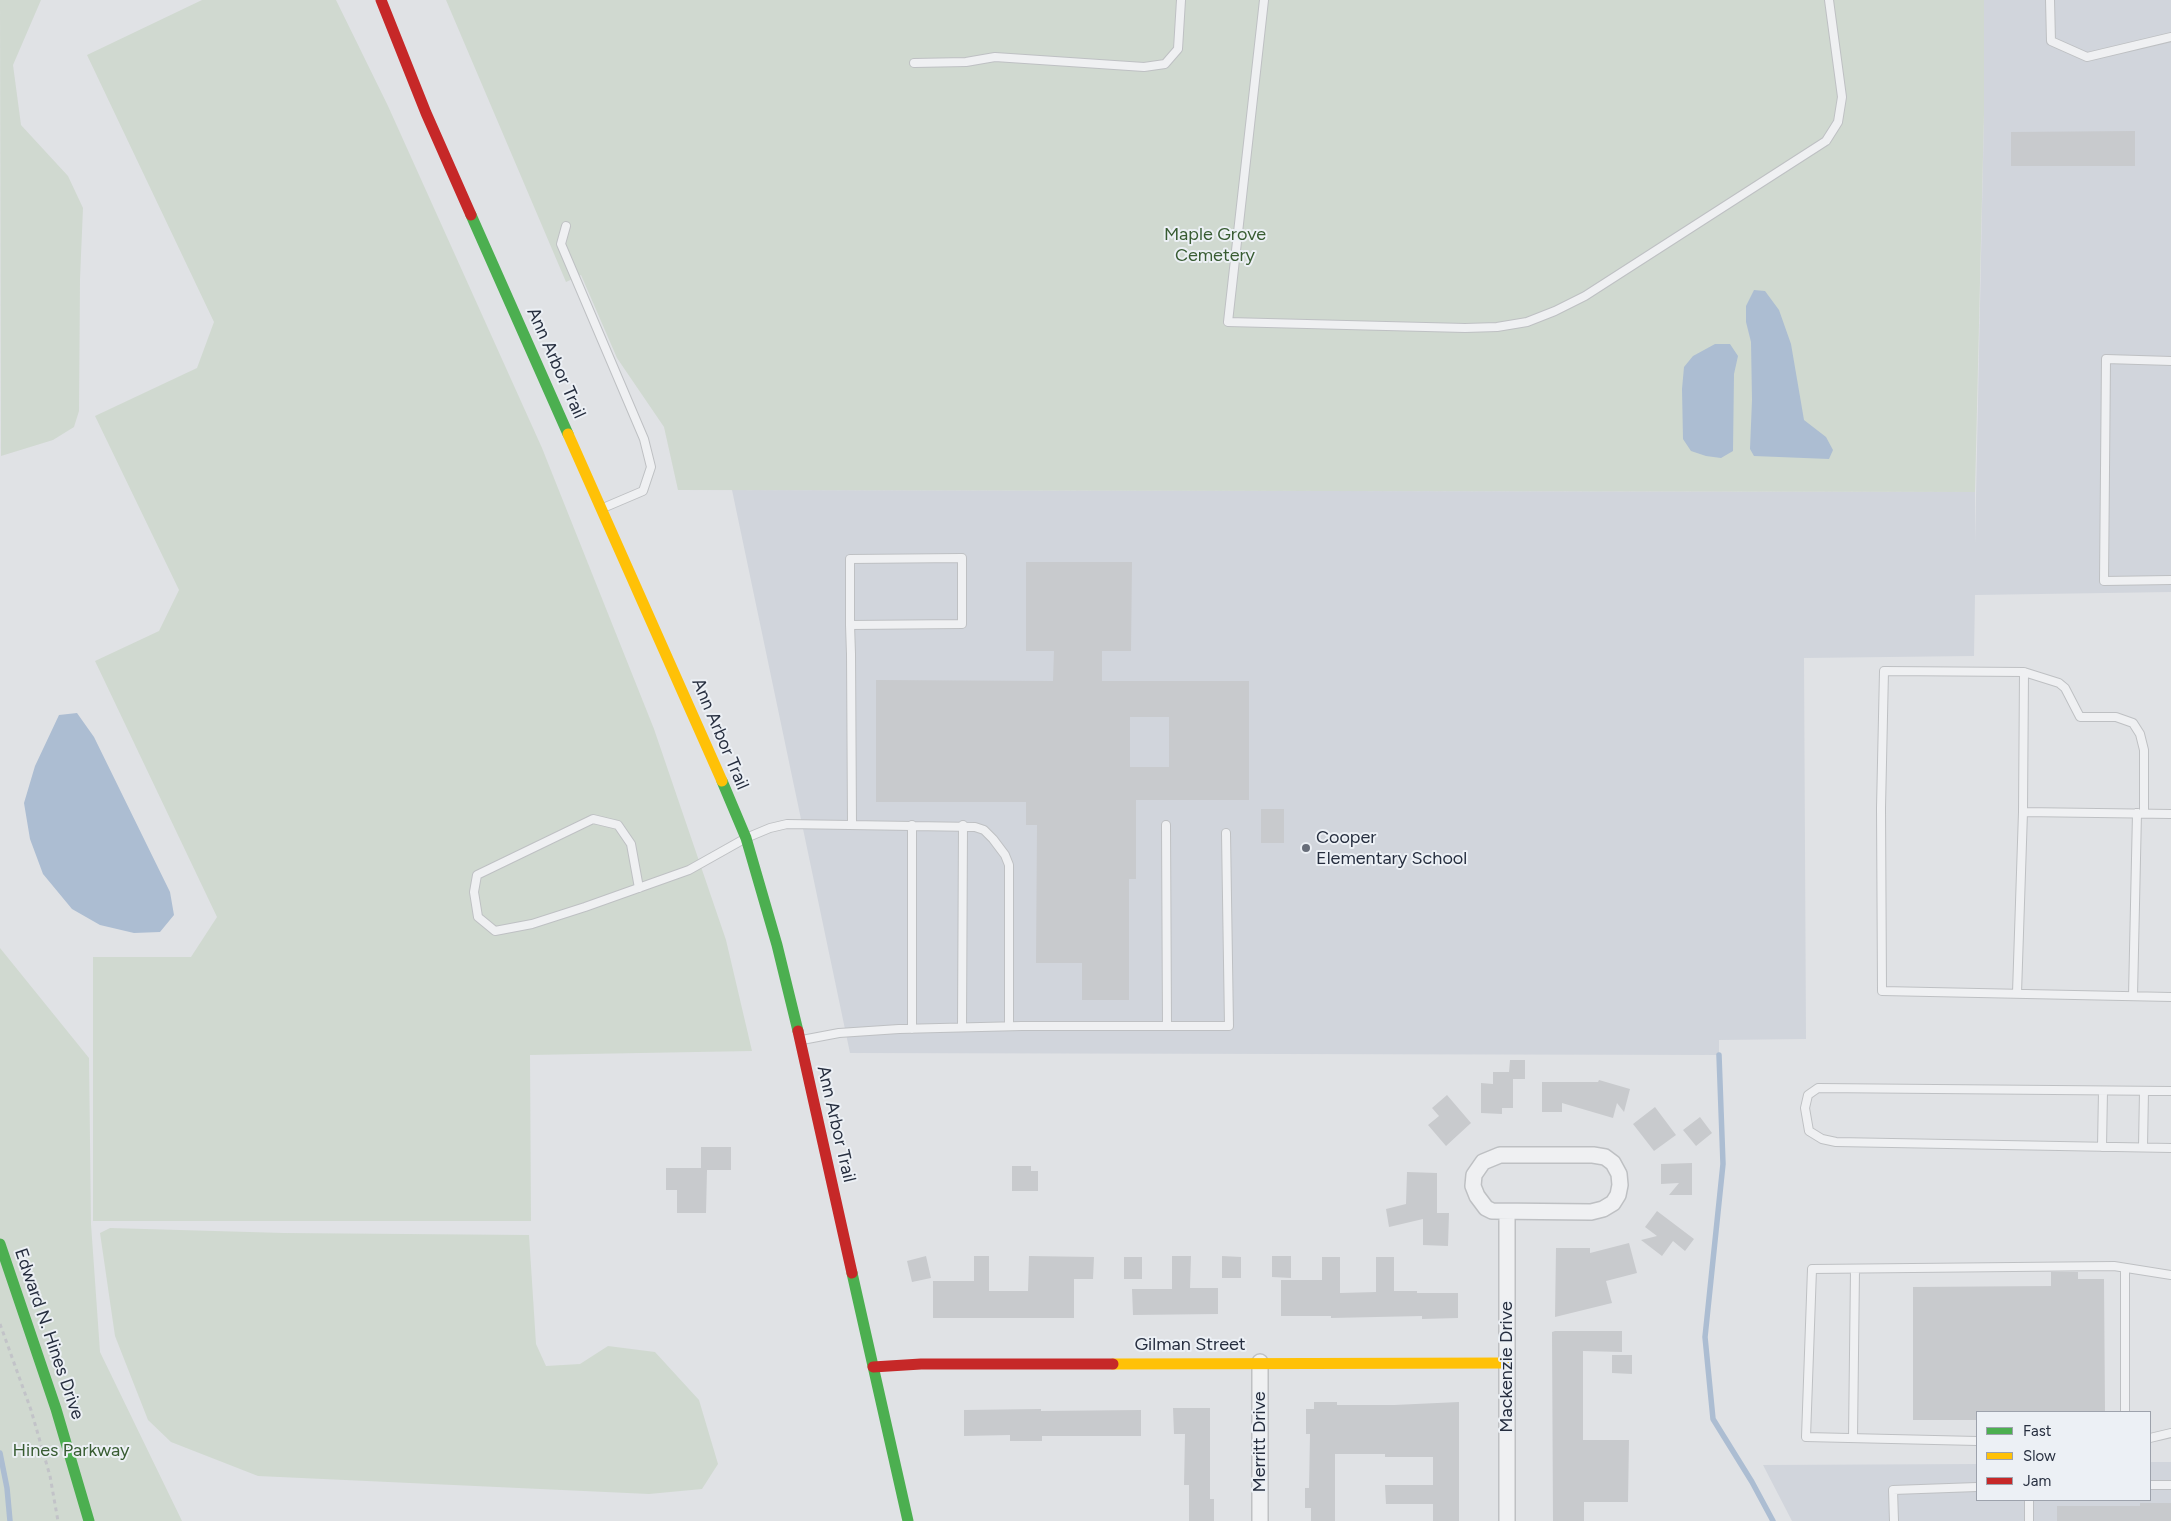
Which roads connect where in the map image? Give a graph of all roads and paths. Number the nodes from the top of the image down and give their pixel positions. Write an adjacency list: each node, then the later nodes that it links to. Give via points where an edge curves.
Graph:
1 (381, 0): 10 (street, Ann Arbor Trail, via 426,113)
2 (1181, 0): 7 (lane, via 1178,48 1165,64 1144,67 996,57 966,62)
3 (1264, 0): 4 (lane, via 1228,322 1465,328 1527,322 1585,296 1826,141 1838,122 1842,98)
4 (1829, 0)
5 (2050, 0): 6 (lane, via 2051,41 2087,57)
6 (2171, 37)
7 (914, 62)
8 (566, 226): 10 (lane, via 561,244 644,439 651,467 642,491)
9 (2171, 361): 11 (lane, via 2106,359 2104,581)
10 (602, 509): 22 (street, Ann Arbor Trail)
11 (2171, 580)
12 (850, 625): 12 (lane, via 962,624 962,558 850,559); 17 (lane)
13 (2024, 672): 14 (lane); 15 (lane, via 2059,683 2080,717 2116,717 2132,723 2140,734 2144,750); 24 (lane, via 1884,671 1882,762 1882,991)
14 (2022, 812): 15 (lane); 24 (lane)
15 (2140, 813): 16 (lane); 25 (lane)
16 (2171, 814)
17 (852, 824): 18 (lane); 22 (lane, via 787,824)
18 (912, 825): 20 (lane); 30 (lane)
19 (1166, 825): 28 (lane)
20 (963, 826): 27 (lane, via 984,830 1001,849 1008,865); 29 (lane)
21 (1226, 833): 28 (lane, via 1229,1026)
22 (746, 838): 23 (lane, via 689,870); 31 (street, Ann Arbor Trail)
23 (639, 888): 23 (lane, via 532,924 495,931 478,918 474,892 477,874 593,820 618,826 627,838)
24 (2017, 994): 25 (lane)
25 (2133, 996): 26 (lane)
26 (2171, 997)
27 (1009, 1026): 28 (lane); 29 (lane)
28 (1167, 1026)
29 (962, 1027): 30 (lane)
30 (912, 1029): 31 (lane, via 839,1033)
31 (800, 1041): 46 (street, Ann Arbor Trail)
32 (2104, 1091): 33 (lane); 35 (lane); 35 (lane, via 1818,1088 1808,1095 1805,1108 1809,1131 1822,1139 1836,1142)
33 (2144, 1091): 34 (lane); 36 (lane)
34 (2171, 1091)
35 (2102, 1147): 36 (lane)
36 (2143, 1147): 37 (lane)
37 (2171, 1148)
38 (1507, 1212): 38 (street, via 1486,1208 1473,1186 1474,1175 1482,1162 1490,1157 1593,1155 1605,1157 1619,1174 1618,1195 1603,1209 1591,1212); 45 (street, Mackenzie Drive)
39 (0, 1244): 57 (street, Edward N. Hines Drive, via 56,1409)
40 (2125, 1268): 41 (lane); 42 (lane); 47 (lane)
41 (1855, 1269): 49 (lane); 49 (lane, via 1812,1269 1806,1437)
42 (2171, 1275)
43 (0, 1324): 56 (path, via 31,1410 50,1476)
44 (1260, 1362): 45 (street, Gilman Street); 46 (street, Gilman Street); 59 (street, Merritt Drive)
45 (1507, 1362): 60 (street, Mackenzie Drive)
46 (873, 1367): 58 (street, Ann Arbor Trail)
47 (2125, 1411)
48 (2171, 1433): 50 (lane)
49 (1853, 1438): 51 (lane)
50 (2151, 1438)
51 (1976, 1441)
52 (2151, 1485): 53 (lane)
53 (2171, 1485)
54 (1976, 1487): 61 (lane, via 1893,1490)
55 (2029, 1501): 62 (lane)
56 (58, 1521)
57 (89, 1521)
58 (908, 1521)
59 (1260, 1521)
60 (1507, 1521)
61 (1894, 1521)
62 (2029, 1521)

